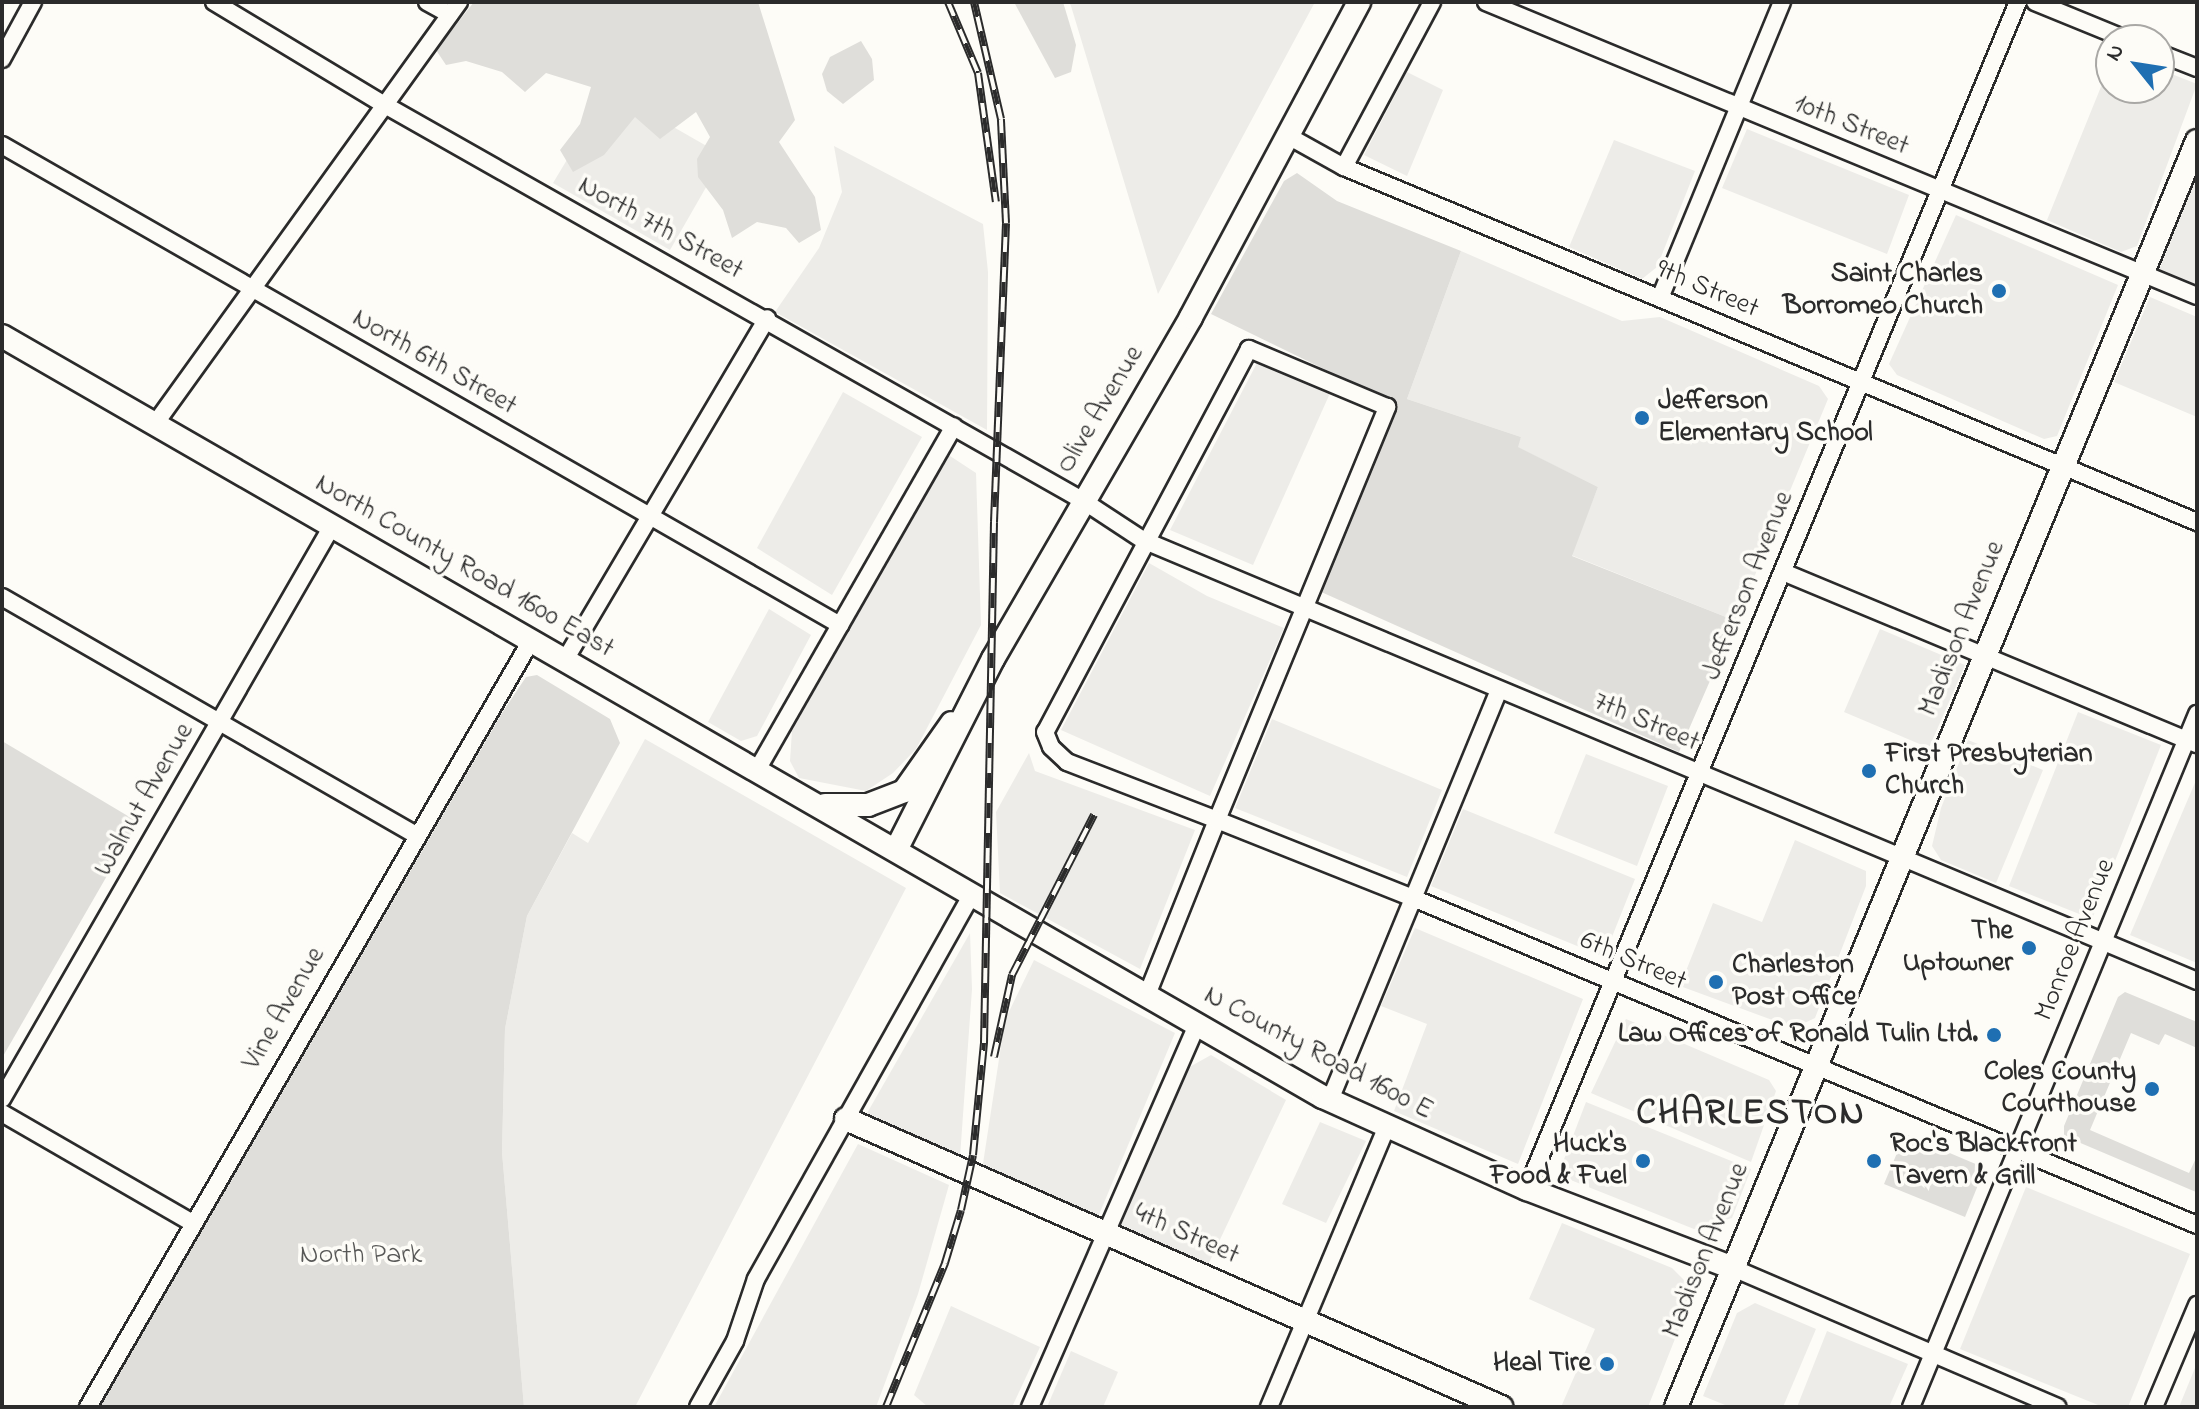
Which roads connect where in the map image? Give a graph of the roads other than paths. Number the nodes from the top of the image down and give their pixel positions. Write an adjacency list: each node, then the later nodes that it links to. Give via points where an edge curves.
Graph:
1 (33, 2): 12 (street)
2 (214, 2): 15 (street, North 7th Street)
3 (427, 2): 10 (street)
4 (1359, 2): 17 (street, Olive Avenue)
5 (1432, 2): 20 (street)
6 (1486, 2): 16 (street, 10th Street)
7 (1782, 2): 16 (street)
8 (2018, 2): 21 (street, Jefferson Avenue)
9 (2035, 2): 11 (street)
10 (455, 8): 15 (street)
11 (2095, 27)
12 (2, 59)
13 (2175, 59): 14 (street)
14 (2197, 68)
15 (385, 105): 23 (street); 26 (street, North 7th Street)
16 (1739, 108): 21 (street, 10th Street); 25 (street)
17 (1288, 136): 20 (street, 9th Street); 32 (street, Olive Avenue, via 1191,317)
18 (2197, 141): 22 (street, Madison Avenue)
19 (2, 145): 23 (street, North 6th Street)
20 (1344, 167): 25 (street, 9th Street)
21 (1940, 190): 22 (street, 10th Street); 28 (street, Jefferson Avenue)
22 (2142, 273): 24 (street, 10th Street); 31 (street, Madison Avenue)
23 (252, 289): 29 (street); 33 (street, North 6th Street)
24 (2197, 296)
25 (1660, 298): 28 (street, 9th Street)
26 (767, 318): 30 (street, North 7th Street); 33 (street)
27 (2, 336): 29 (street, North County Road 1600 East)
28 (1862, 382): 31 (street, 9th Street); 37 (street, Jefferson Avenue)
29 (155, 424): 35 (street, North County Road 1600 East)
30 (954, 426): 32 (street, North 7th Street); 40 (street)
31 (2063, 466): 34 (street, 9th Street); 42 (street, Madison Avenue)
32 (1082, 500): 36 (street, 7th Street); 45 (street, Olive Avenue)
33 (651, 516): 40 (street, North 6th Street); 43 (street)
34 (2197, 522)
35 (332, 526): 41 (street, North County Road 1600 East); 47 (street, Walnut Avenue)
36 (1143, 540): 39 (street, 7th Street); 39 (street, via 1249,349 1387,407); 52 (street, 6th Street, via 1045,732 1051,747 1067,762)
37 (1783, 572): 42 (street); 50 (street, Jefferson Avenue)
38 (2, 597): 47 (street)
39 (1304, 609): 44 (street, 7th Street); 52 (street)
40 (840, 625): 49 (street)
41 (532, 639): 43 (street, North County Road 1600 East); 53 (street, Vine Avenue)
42 (1985, 656): 48 (street); 55 (street, Madison Avenue)
43 (565, 660): 49 (street, North County Road 1600 East)
44 (1499, 690): 50 (street, 7th Street); 57 (street)
45 (972, 703): 51 (street, via 939,736 904,791 890,800 845,808); 54 (street, Olive Avenue)
46 (2197, 714): 48 (street, Monroe Avenue)
47 (220, 721): 53 (street); 64 (street, Walnut Avenue)
48 (2192, 742): 58 (street, Monroe Avenue)
49 (757, 770): 51 (street, North County Road 1600 East)
50 (1700, 774): 55 (street, 7th Street); 60 (street, Jefferson Avenue)
51 (813, 802): 54 (street, North County Road 1600 East)
52 (1217, 820): 57 (street, 6th Street); 61 (street)
53 (417, 836): 71 (street, Vine Avenue)
54 (896, 850): 56 (street, N County Road 1600 E)
55 (1902, 858): 58 (street, 7th Street); 63 (street, Madison Avenue)
56 (972, 894): 61 (street, N County Road 1600 E); 67 (street)
57 (1413, 898): 60 (street, 6th Street); 65 (street)
58 (2103, 942): 59 (street, 7th Street); 69 (street, Monroe Avenue)
59 (2197, 981)
60 (1614, 982): 63 (street, 6th Street); 70 (street, Jefferson Avenue)
61 (1147, 995): 62 (street, N County Road 1600 E)
62 (1197, 1024): 65 (street, N County Road 1600 E); 73 (street)
63 (1816, 1066): 69 (street, 6th Street); 74 (street, Madison Avenue)
64 (2, 1099)
65 (1330, 1100): 68 (street, N County Road 1600 E)
66 (2, 1113): 71 (street)
67 (846, 1119): 73 (street, 4th Street); 79 (street, via 756,1279 735,1341)
68 (1386, 1129): 70 (street, N County Road 1600 E); 76 (street)
69 (2017, 1150): 72 (street, 6th Street); 77 (street, Monroe Avenue)
70 (1527, 1189): 74 (street, N County Road 1600 E)
71 (191, 1222): 78 (street, Vine Avenue)
72 (2197, 1225)
73 (1108, 1234): 76 (street, 4th Street); 80 (street)
74 (1733, 1268): 77 (street); 83 (street, Madison Avenue)
75 (2197, 1305): 86 (street)
76 (1305, 1321): 81 (street); 82 (street, 4th Street)
77 (1934, 1351): 84 (street, Monroe Avenue); 85 (street)
78 (88, 1407)
79 (698, 1407)
80 (1030, 1407)
81 (1269, 1407)
82 (1501, 1407)
83 (1676, 1407)
84 (1911, 1407)
85 (2058, 1407)
86 (2154, 1407)

